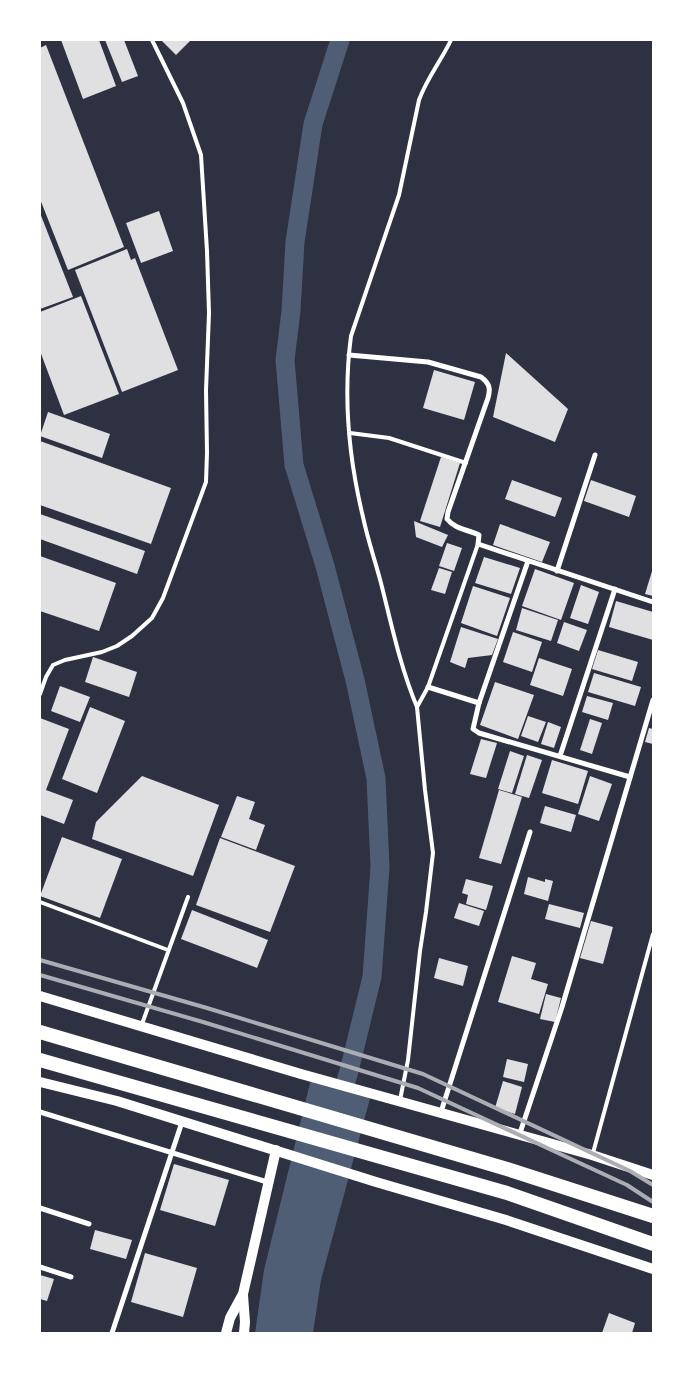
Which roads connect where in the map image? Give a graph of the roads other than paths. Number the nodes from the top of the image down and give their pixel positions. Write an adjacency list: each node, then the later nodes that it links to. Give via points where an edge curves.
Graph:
1 (152, 40): 13 (lane, via 183,103 201,155 209,313 206,482 163,598 152,618 117,646 53,665)
2 (451, 40): 3 (lane, via 419,100 399,195 353,330)
3 (349, 356): 4 (lane); 6 (street, via 428,362 487,381 490,386 488,398)
4 (350, 433): 6 (lane, via 389,438); 16 (lane, via 354,476 363,517)
5 (595, 455): 9 (street)
6 (466, 463): 7 (street, via 447,519 451,524 479,535)
7 (478, 544): 8 (street); 12 (lane)
8 (528, 562): 9 (street); 15 (street)
9 (557, 571): 10 (street)
10 (615, 589): 11 (street); 17 (street)
11 (653, 602)
12 (428, 687): 15 (street); 16 (lane)
13 (40, 694)
14 (653, 700): 18 (street)
15 (479, 703): 17 (street, via 472,725 475,732)
16 (418, 707): 29 (lane, via 433,853 408,1060)
17 (560, 756): 18 (street)
18 (630, 777): 33 (street)
19 (530, 832): 31 (street)
20 (188, 897): 23 (lane)
21 (40, 902): 23 (lane)
22 (653, 934): 36 (lane)
23 (168, 950): 25 (lane)
24 (40, 996): 25 (main road)
25 (141, 1027): 29 (main road)
26 (40, 1032): 40 (highway, via 507,1169)
27 (40, 1060): 42 (highway, via 506,1193)
28 (40, 1082): 32 (main road)
29 (399, 1101): 31 (main road)
30 (40, 1112): 35 (street)
31 (441, 1112): 33 (main road)
32 (182, 1121): 34 (main road); 35 (street)
33 (520, 1136): 36 (main road)
34 (276, 1150): 38 (main road); 44 (main road)
35 (173, 1152): 38 (street); 47 (street)
36 (592, 1155): 37 (main road)
37 (653, 1175)
38 (267, 1182): 46 (main road)
39 (40, 1208): 41 (street)
40 (653, 1216)
41 (89, 1224)
42 (653, 1244)
43 (40, 1267): 45 (street)
44 (653, 1269)
45 (71, 1277)
46 (243, 1294): 48 (main road); 49 (main road)
47 (112, 1333)
48 (226, 1333)
49 (244, 1333)

